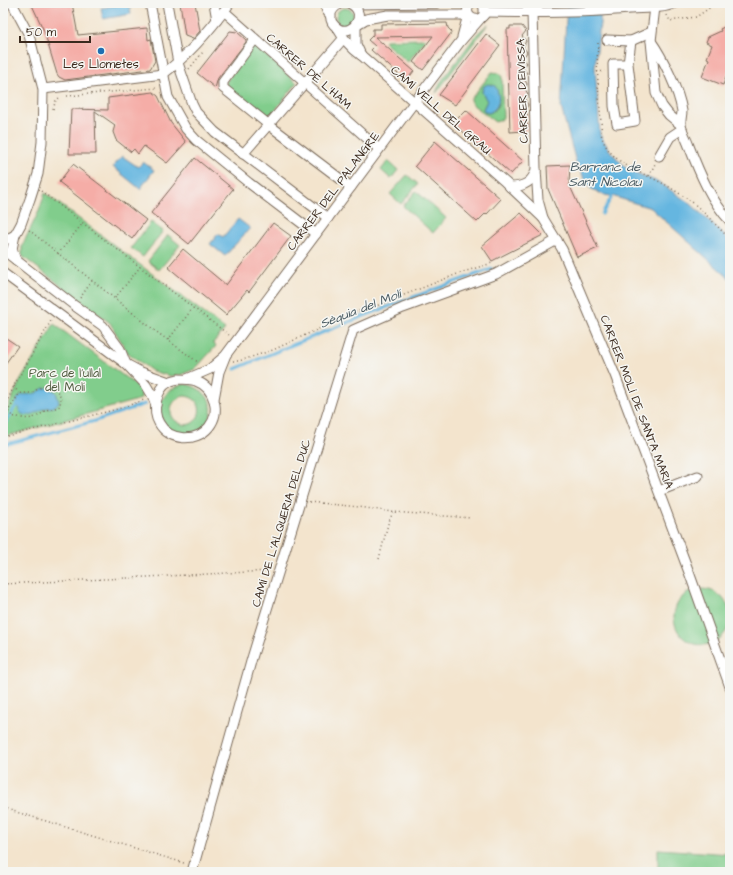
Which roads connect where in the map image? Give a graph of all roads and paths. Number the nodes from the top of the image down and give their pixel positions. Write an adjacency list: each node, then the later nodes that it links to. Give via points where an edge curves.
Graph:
1 (12, 3): 36 (street, via 28,35)
2 (150, 3): 33 (street)
3 (167, 3): 29 (street)
4 (214, 3): 18 (street)
5 (230, 3): 13 (street)
6 (324, 3): 17 (street)
7 (347, 3): 8 (street); 17 (street, via 334,8); 19 (street, via 354,6 358,13)
8 (437, 3)
9 (471, 3): 15 (street, CARRER DEL PALANGRE, via 467,9)
10 (481, 3): 16 (street, via 484,7)
11 (676, 3): 12 (street)
12 (655, 7): 14 (street, via 608,11); 21 (street)
13 (224, 11): 18 (street); 23 (street, CARRER DE L'HAM)
14 (532, 12): 16 (street); 46 (street, CARRER D'EIVISSA)
15 (468, 15): 16 (street, via 475,20); 19 (street, via 388,15); 26 (street, CARRER DEL PALANGRE)
16 (483, 15): 26 (street, CARRER DEL PALANGRE)
17 (331, 16): 20 (street, via 332,23)
18 (217, 20): 29 (street)
19 (356, 25): 20 (street, via 349,30); 28 (street, via 356,44)
20 (338, 29): 22 (street, CAMÍ VELL DEL GRAU)
21 (651, 32): 25 (street); 27 (street)
22 (343, 38): 28 (street, CAMÍ VELL DEL GRAU); 34 (street)
23 (255, 39): 34 (street, CARRER DE L'HAM); 41 (street, via 223,82 223,88)
24 (602, 41): 25 (street); 31 (path)
25 (631, 41): 30 (street)
26 (460, 42): 37 (street, CARRER DEL PALANGRE)
27 (650, 42): 42 (street, via 666,67 675,89 682,111); 42 (street, via 656,93 662,106)
28 (361, 55): 37 (street, CAMÍ VELL DEL GRAU)
29 (178, 63): 33 (street); 44 (street, via 196,112 215,132)
30 (628, 64): 30 (street, via 613,64 617,124 635,121)
31 (597, 72): 32 (path); 38 (path)
32 (601, 72)
33 (163, 74): 36 (street); 56 (street, via 168,97 186,129 196,140)
34 (304, 83): 41 (street); 43 (street, CARRER DE L'HAM)
35 (160, 88): 40 (path, via 61,97 53,104)
36 (44, 89): 49 (street, via 42,142)
37 (414, 102): 43 (street, CARRER DEL PALANGRE); 48 (street, CAMÍ VELL DEL GRAU)
38 (599, 104): 39 (path); 47 (path, via 600,133 606,147 623,164)
39 (602, 104)
40 (52, 112)
41 (269, 125): 44 (street); 50 (street)
42 (682, 127): 45 (street, via 670,137); 53 (street, via 709,190)
43 (379, 148): 50 (street, CARRER DEL PALANGRE)
44 (244, 154): 51 (street)
45 (659, 156): 47 (path)
46 (536, 169): 48 (street, via 534,178 528,183 517,187); 52 (street, CARRER D'EIVISSA, via 538,200)
47 (649, 176): 57 (path, via 692,202)
48 (507, 184): 52 (street, CARRER D'EIVISSA)
49 (34, 186): 54 (path); 55 (street)
50 (351, 186): 51 (street, CARRER DEL PALANGRE)
51 (328, 218): 56 (street, CARRER DEL PALANGRE)
52 (543, 218): 59 (street, CARRER D'EIVISSA)
53 (730, 221)
54 (83, 223): 62 (path); 64 (path)
55 (21, 224): 58 (street); 62 (path)
56 (316, 234): 73 (street, CARRER DEL PALANGRE)
57 (725, 234)
58 (15, 235): 60 (street); 63 (street, via 12,249)
59 (557, 240): 65 (street); 86 (street, CARRER MOLÍ DE SANTA MARIA, via 615,375)
60 (3, 241)
61 (3, 250): 63 (street)
62 (58, 254): 67 (path)
63 (16, 260): 69 (street)
64 (140, 267): 68 (path); 70 (path)
65 (505, 269): 74 (path, via 492,263 460,273 355,312 273,350 239,360); 87 (street, CAMÍ DE L'ALQUERIA DEL DUC, via 353,330)
66 (3, 273): 71 (street)
67 (92, 281): 68 (path); 69 (path)
68 (115, 298): 72 (path)
69 (75, 306): 75 (street, via 103,326 120,350)
70 (193, 308): 72 (path); 73 (path)
71 (56, 313): 75 (street); 79 (path)
72 (168, 340): 76 (path)
73 (236, 341): 74 (street, CARRER DEL PALANGRE)
74 (224, 359): 76 (street, CARRER DEL PALANGRE); 81 (street, CARRER DEL PALANGRE)
75 (126, 364): 78 (street); 82 (street, via 146,385)
76 (210, 369): 77 (street, CARRER DEL PALANGRE)
77 (187, 379): 78 (street); 81 (street, via 202,384)
78 (169, 382): 82 (street, via 162,388)
79 (14, 386): 80 (path); 83 (path)
80 (19, 394): 80 (path, via 31,393 43,386 50,386 62,397 60,406 45,410 42,415 24,419 13,416 8,411)
81 (214, 399): 82 (street, via 216,412 213,421 208,429 192,438 174,436 165,430 159,423)
82 (155, 401): 84 (path)
83 (3, 410)
84 (3, 437)
85 (698, 476): 86 (street)
86 (659, 491): 93 (street, CARRER MOLÍ DE SANTA MARIA)
87 (300, 502): 88 (path); 91 (street, CAMÍ DE L'ALQUERIA DEL DUC)
88 (393, 512): 89 (path); 90 (path)
89 (471, 518)
90 (379, 559)
91 (279, 570): 92 (path); 95 (street, CAMÍ DE L'ALQUERIA DEL DUC)
92 (3, 584)
93 (730, 686)
94 (3, 808): 95 (path)
95 (193, 869)

